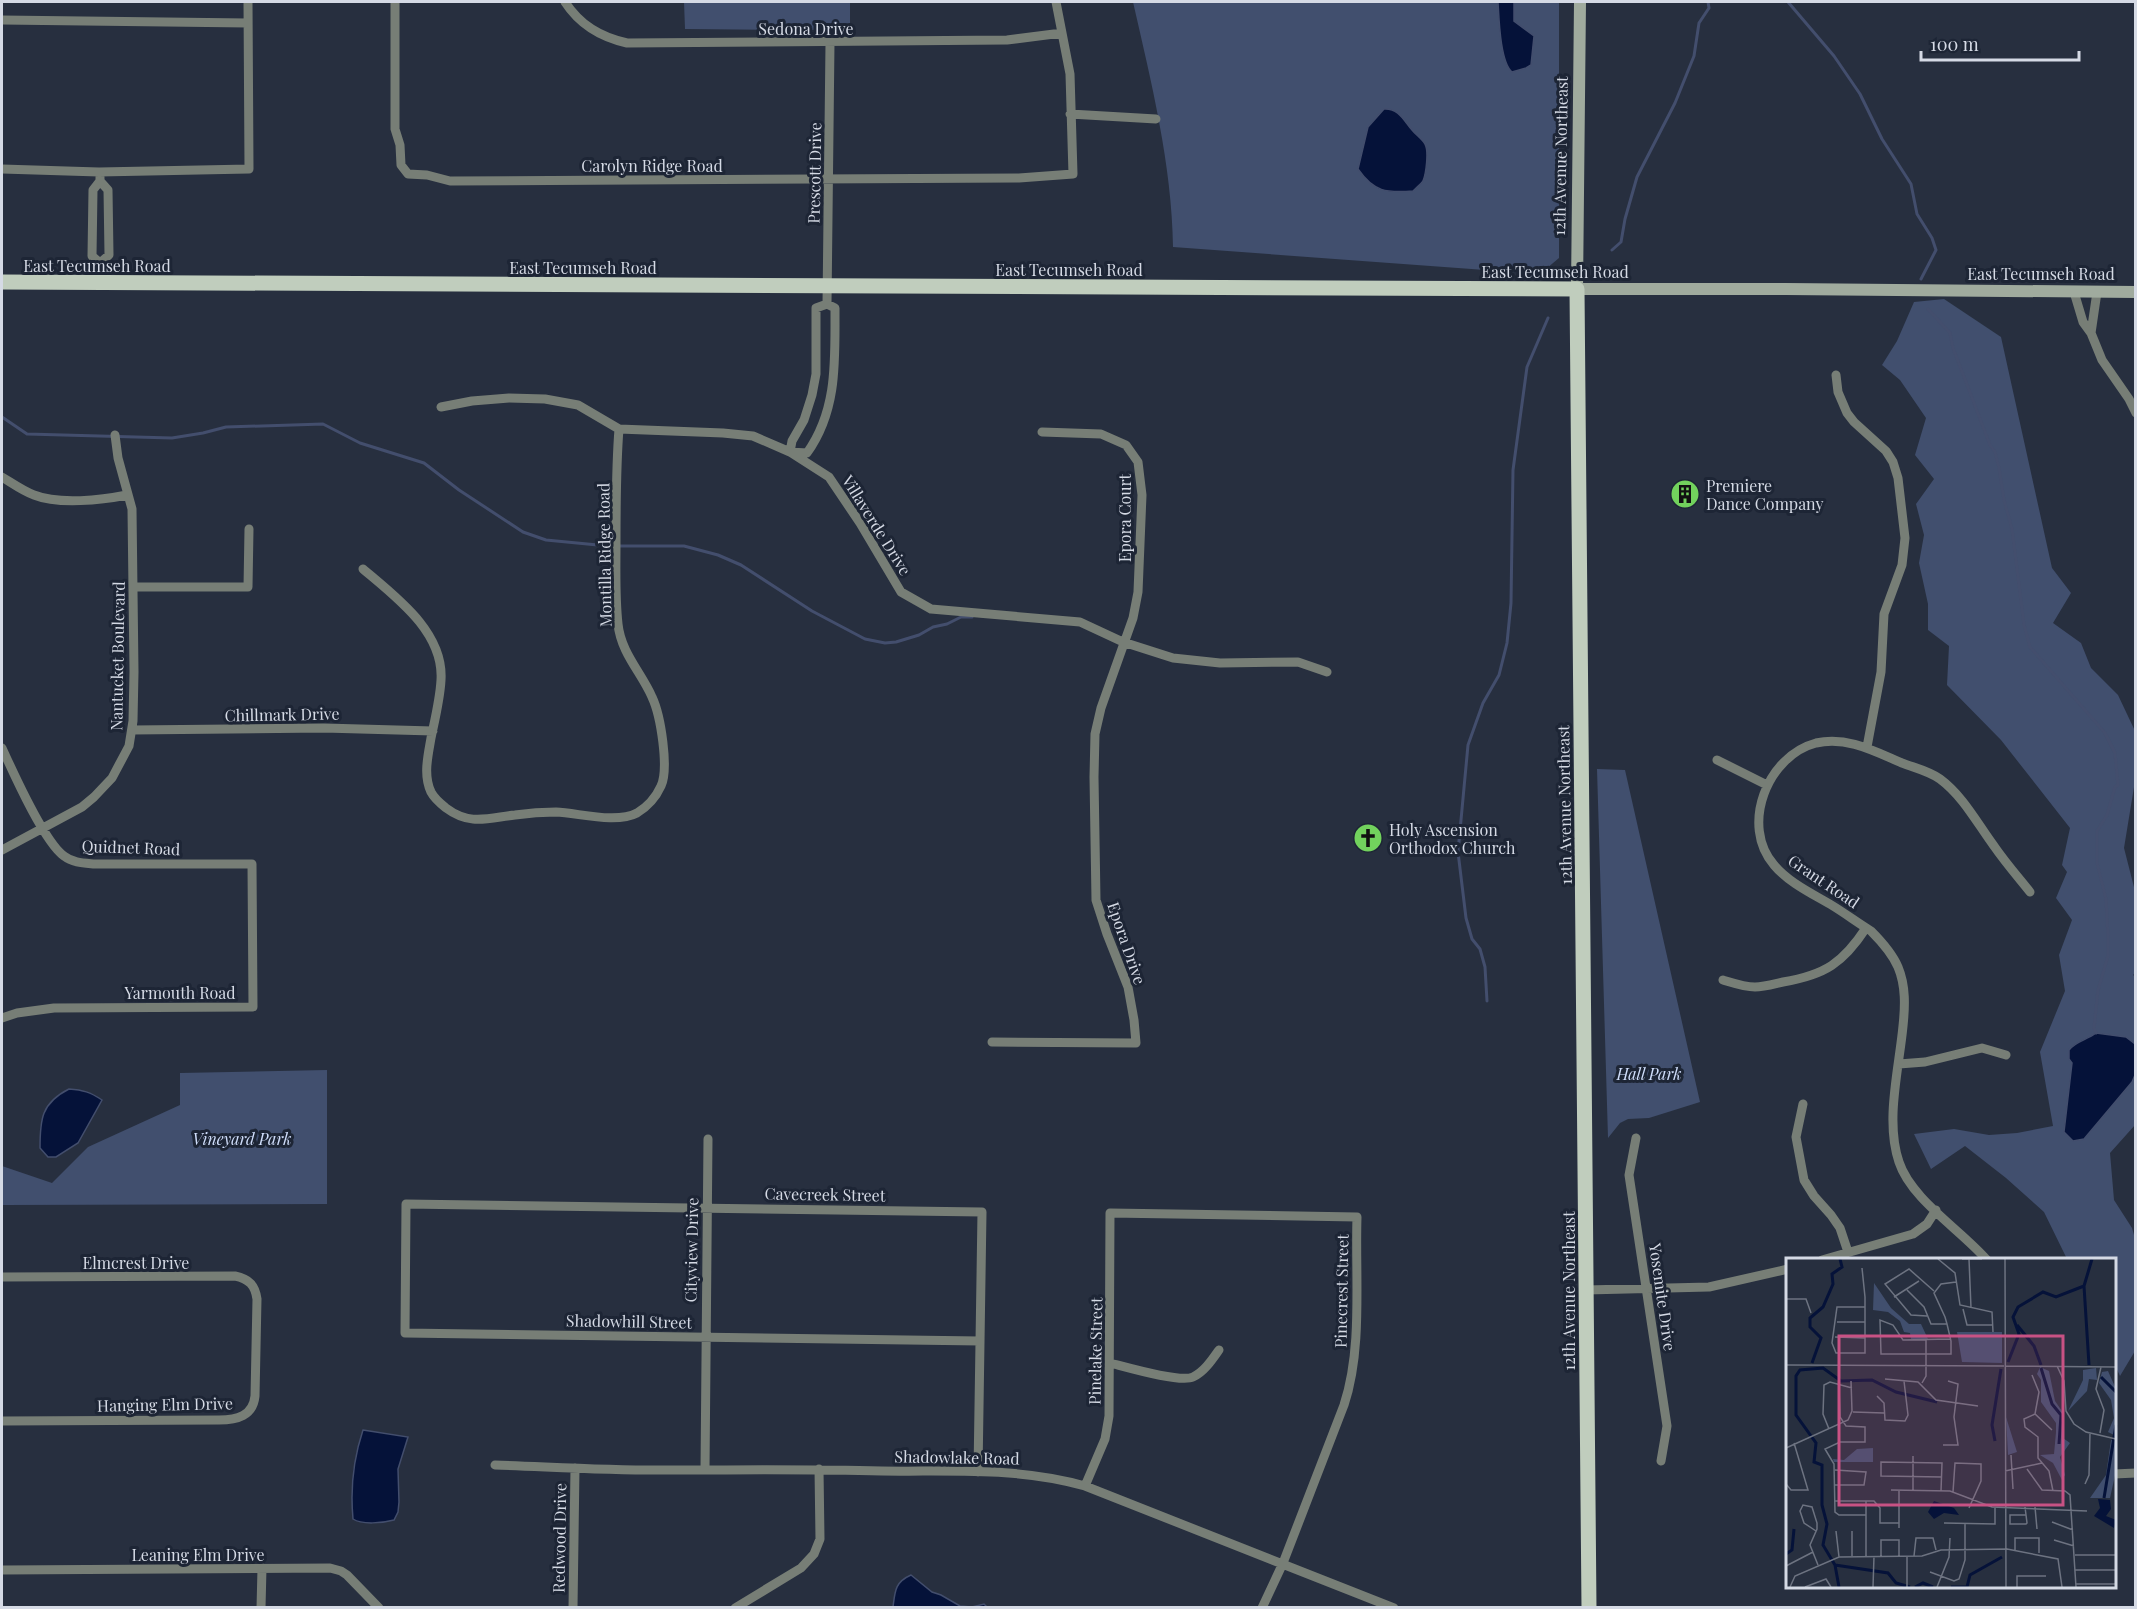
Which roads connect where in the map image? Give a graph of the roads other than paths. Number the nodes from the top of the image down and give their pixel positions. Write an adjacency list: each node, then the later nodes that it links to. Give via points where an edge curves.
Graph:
1 (248, 2): 7 (street)
2 (395, 2): 14 (street, Carolyn Ridge Road, via 395,129 401,165 408,174 450,181)
3 (565, 2): 9 (street, Sedona Drive, via 591,30 627,43)
4 (1056, 2): 8 (street)
5 (1580, 2): 19 (street, 12th Avenue Northeast)
6 (2, 20): 7 (street)
7 (248, 23): 13 (street, via 249,169)
8 (1062, 33): 9 (street, Sedona Drive, via 1007,40); 10 (street, via 1070,74)
9 (830, 43): 14 (street, Prescott Drive)
10 (1070, 114): 11 (street); 14 (street, Carolyn Ridge Road, via 1073,174)
11 (1156, 119)
12 (2, 169): 13 (street)
13 (100, 176): 15 (street, via 93,190 92,256); 15 (street, via 108,190 109,255)
14 (829, 179): 18 (street, Prescott Drive)
15 (100, 262): 17 (street)
16 (2, 282): 17 (main road, East Tecumseh Road)
17 (100, 283): 18 (main road, East Tecumseh Road)
18 (827, 285): 19 (main road, East Tecumseh Road); 23 (street, Prescott Drive)
19 (1577, 290): 20 (street, East Tecumseh Road); 67 (main road, 12th Avenue Northeast)
20 (2074, 292): 21 (street, East Tecumseh Road); 24 (street, via 2083,322)
21 (2097, 292): 22 (street, East Tecumseh Road); 24 (street)
22 (2136, 292)
23 (827, 304): 31 (street, via 816,308 816,374 804,420); 31 (street, via 835,308 836,314 831,399 807,453)
24 (2091, 333): 27 (street, via 2102,360)
25 (1836, 375): 41 (street, via 1847,413 1893,462 1905,538 1902,565 1884,614 1881,672)
26 (441, 407): 28 (street, Villaverde Drive, via 509,398 545,399 578,405)
27 (2136, 413)
28 (619, 429): 31 (street, Villaverde Drive, via 753,436); 40 (street, Montilla Ridge Road, via 618,627 626,654 653,699 661,728 662,784 656,795 635,814 609,818 556,812 476,821 458,817 431,793 426,775)
29 (1042, 432): 37 (street, Epora Court, via 1101,434 1126,445 1138,462 1142,495 1138,592)
30 (115, 435): 33 (street, Nantucket Boulevard)
31 (790, 452): 37 (street, Villaverde Drive, via 829,477 901,592 931,609 1080,622)
32 (2, 480): 33 (street, via 43,498 105,500)
33 (127, 495): 36 (street, Nantucket Boulevard, via 132,508)
34 (249, 529): 36 (street, via 248,587)
35 (363, 569): 40 (street, Montilla Ridge Road, via 400,601 434,643 441,680)
36 (133, 586): 39 (street, Nantucket Boulevard)
37 (1123, 642): 38 (street, Villaverde Drive, via 1173,658 1220,663 1298,662); 52 (street, Epora Drive, via 1095,734 1095,876 1096,900 1128,987 1136,1043)
38 (1327, 672)
39 (132, 730): 40 (street, Chillmark Drive); 45 (street, Nantucket Boulevard, via 119,768 107,783 82,807)
40 (432, 731)
41 (1867, 747): 44 (street, Grant Road, via 1850,742 1815,744 1789,758); 48 (street, Grant Road, via 1928,772 1947,785)
42 (2, 748): 45 (street, Quidnet Road)
43 (1717, 760): 44 (street)
44 (1767, 785): 49 (street, Grant Road, via 1759,819 1768,857 1793,882)
45 (42, 828): 46 (street, Nantucket Boulevard); 47 (street, Quidnet Road, via 59,852 80,863)
46 (2, 850)
47 (252, 864): 51 (street, Yarmouth Road, via 253,1007 54,1008)
48 (2030, 892)
49 (1866, 928): 50 (street, via 1842,959 1809,978 1754,987); 54 (street, Grant Road, via 1892,955 1901,974 1905,1003)
50 (1723, 981)
51 (2, 1018)
52 (992, 1042)
53 (2006, 1055): 54 (street, via 1982,1048)
54 (1899, 1064): 60 (street, Grant Road, via 1892,1131 1896,1150 1906,1178)
55 (1803, 1104): 62 (street, via 1796,1137 1804,1180 1840,1228)
56 (1636, 1138): 68 (street, Yosemite Drive, via 1629,1174)
57 (708, 1139): 59 (street, Cityview Drive)
58 (406, 1204): 59 (street, Cavecreek Street); 70 (street, Shadowhill Street, via 405,1333)
59 (707, 1208): 70 (street, Cityview Drive); 71 (street, Cavecreek Street, via 982,1212)
60 (1936, 1210): 62 (street, via 1927,1224 1913,1234); 64 (street, Grant Road)
61 (1110, 1213): 73 (street, Pinelake Street); 84 (street, Pinecrest Street, via 1357,1217 1352,1379)
62 (1848, 1252): 63 (street)
63 (1828, 1258)
64 (1985, 1258)
65 (1786, 1269): 68 (street, via 1709,1287)
66 (2, 1277): 69 (street, Elmcrest Drive, via 235,1276 253,1285)
67 (1586, 1290): 68 (street); 93 (main road, 12th Avenue Northeast)
68 (1647, 1290): 75 (street, Yosemite Drive, via 1667,1426)
69 (257, 1299): 74 (street, Hanging Elm Drive, via 255,1401 244,1416 219,1420)
70 (705, 1336): 71 (street, Shadowhill Street); 78 (street, Cityview Drive)
71 (980, 1341): 80 (street, Cavecreek Street)
72 (1219, 1350): 73 (street, via 1207,1366 1185,1379)
73 (1110, 1363): 83 (street, Pinelake Street, via 1107,1429)
74 (2, 1421)
75 (1661, 1461)
76 (495, 1465): 77 (street, Shadowlake Road)
77 (575, 1468): 78 (street, Shadowlake Road); 90 (street, Redwood Drive)
78 (705, 1469): 79 (street, Shadowlake Road)
79 (819, 1469): 80 (street, Shadowlake Road); 87 (street, via 820,1539 814,1554 801,1568)
80 (978, 1472): 83 (street, Shadowlake Road, via 1039,1475)
81 (2136, 1473): 82 (street)
82 (2116, 1474)
83 (1085, 1486): 84 (street, Shadowlake Road)
84 (1283, 1563): 91 (street); 92 (street, Shadowlake Road)
85 (262, 1568): 86 (street, Leaning Elm Drive); 88 (street); 89 (street, Leaning Elm Drive, via 337,1569)
86 (2, 1570)
87 (741, 1606)
88 (261, 1608)
89 (379, 1608)
90 (573, 1608)
91 (1262, 1608)
92 (1394, 1608)
93 (1589, 1608)

